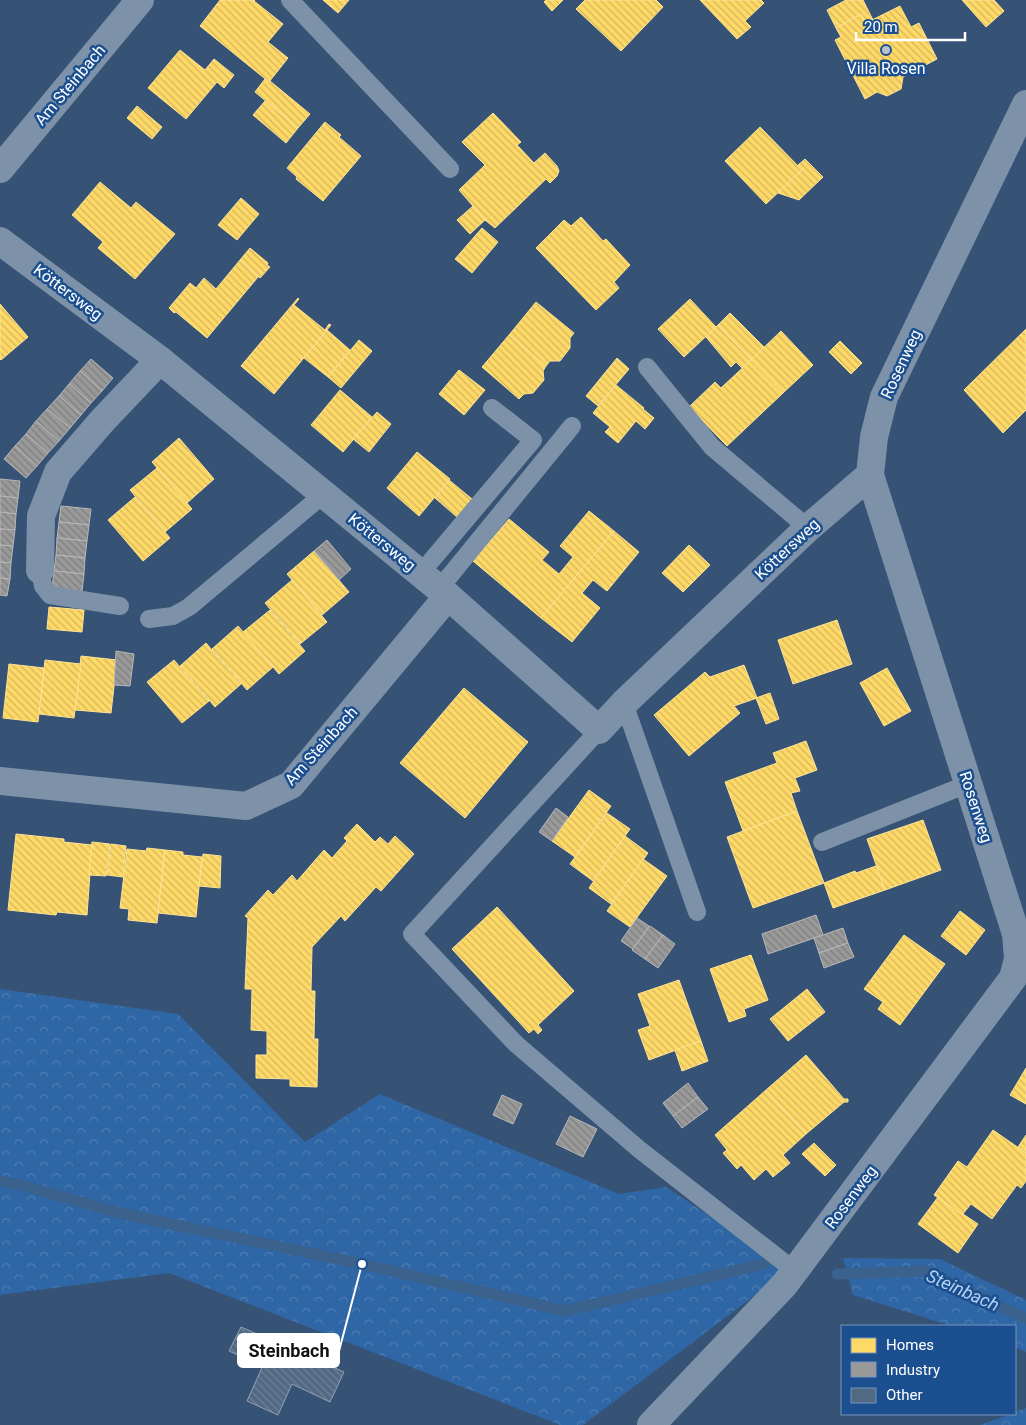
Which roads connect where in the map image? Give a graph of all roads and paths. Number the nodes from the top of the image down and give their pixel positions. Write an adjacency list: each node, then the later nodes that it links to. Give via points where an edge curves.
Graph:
1 (140, 0): 4 (street, Am Steinbach)
2 (290, 0): 5 (lane)
3 (1026, 104): 11 (street, Rosenweg, via 884,397 874,437)
4 (0, 169)
5 (450, 169)
6 (0, 241): 7 (street, Köttersweg)
7 (160, 360): 12 (street, Köttersweg); 14 (street, via 58,472 41,516)
8 (647, 367): 13 (lane, via 712,447)
9 (492, 408): 15 (lane, via 533,440)
10 (572, 426): 15 (lane)
11 (870, 474): 13 (street, Köttersweg); 21 (street, Rosenweg)
12 (324, 494): 15 (street, Köttersweg); 17 (lane, via 189,607 173,616)
13 (808, 528): 18 (street, Köttersweg)
14 (40, 570): 16 (lane, via 43,586 50,595)
15 (436, 586): 19 (street, Köttersweg); 20 (street, Am Steinbach, via 291,785 246,806)
16 (120, 606)
17 (149, 619)
18 (624, 703): 19 (street, Köttersweg); 23 (lane)
19 (599, 730): 25 (lane, Köttersweg, via 412,934 516,1044 640,1150)
20 (0, 781)
21 (968, 784): 22 (lane); 24 (street, Rosenweg)
22 (822, 842)
23 (698, 912)
24 (1022, 960): 25 (street, Rosenweg, via 1013,978)
25 (795, 1271): 26 (street, Rosenweg)
26 (651, 1425)

